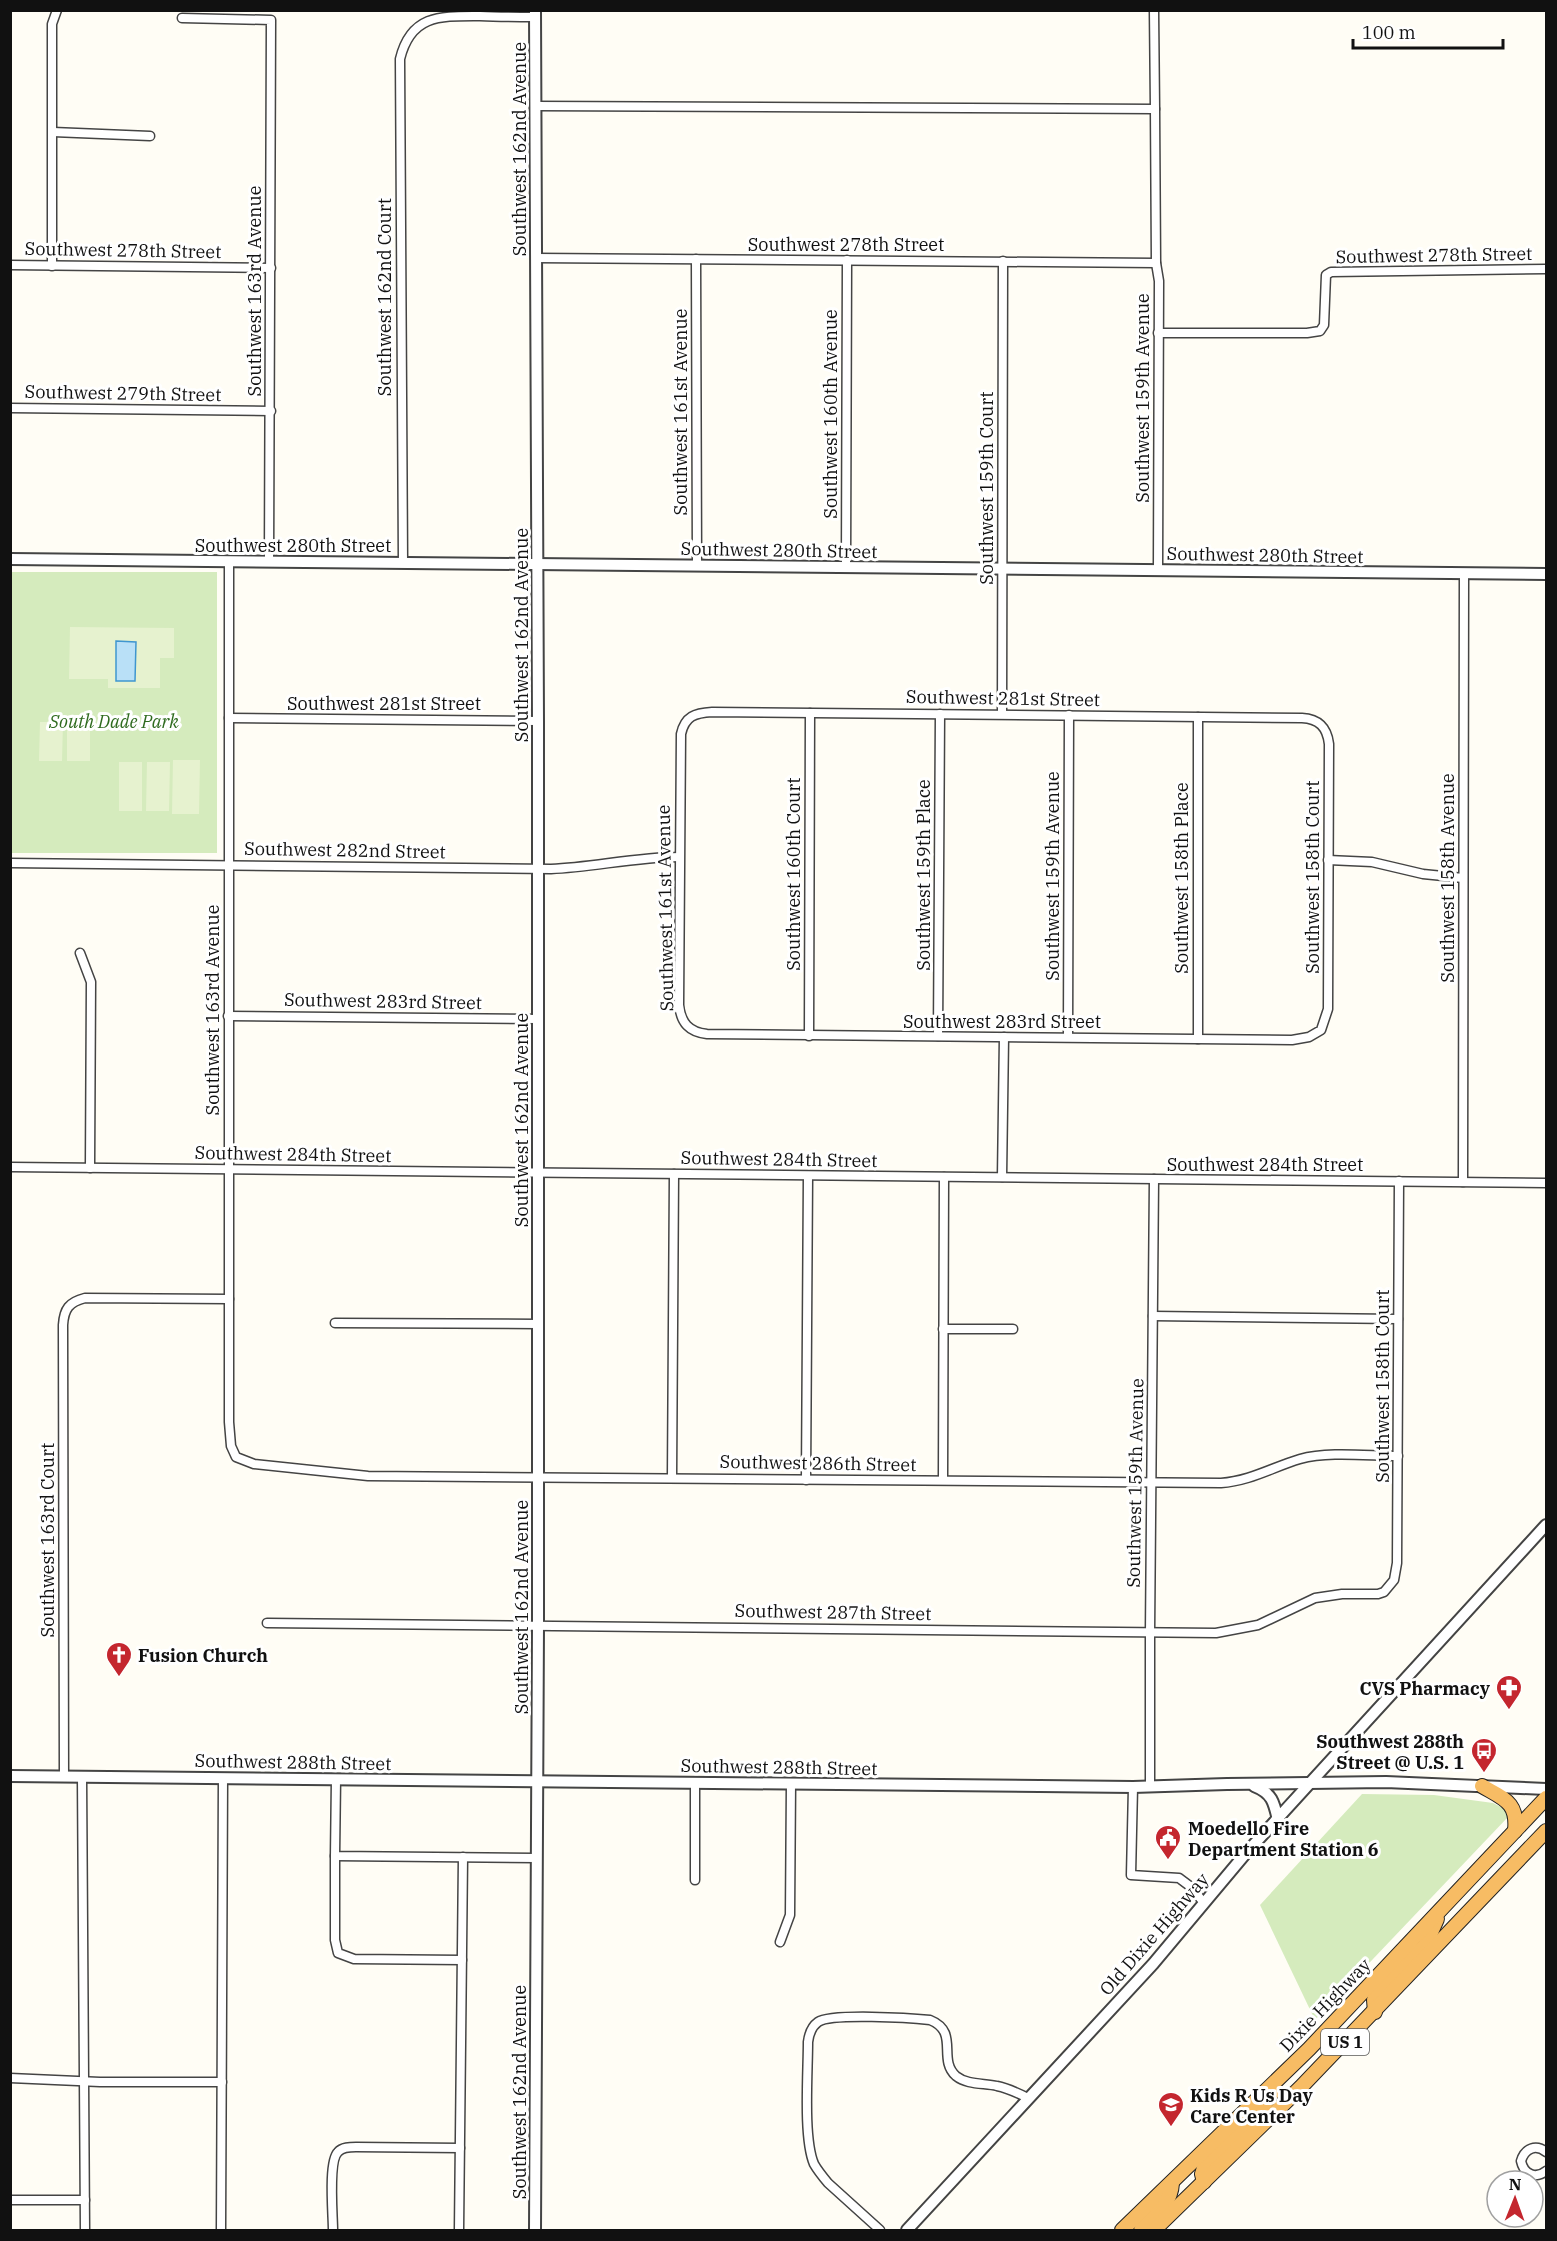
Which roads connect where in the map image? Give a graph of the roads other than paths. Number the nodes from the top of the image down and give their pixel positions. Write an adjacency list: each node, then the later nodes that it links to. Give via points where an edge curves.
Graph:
1 (57, 10): 7 (street, via 52,24)
2 (1155, 10): 6 (street, Southwest 159th Avenue)
3 (535, 14): 5 (street, Southwest 162nd Avenue); 24 (street, Southwest 162nd Court, via 440,17 427,21 410,34 399,64)
4 (182, 18): 16 (street, Southwest 163rd Avenue, via 271,20)
5 (535, 105): 6 (street); 9 (street, Southwest 162nd Avenue)
6 (1155, 109): 13 (street, Southwest 159th Avenue)
7 (53, 132): 8 (street); 15 (street)
8 (150, 136)
9 (536, 258): 10 (street, Southwest 278th Street); 25 (street, Southwest 162nd Avenue)
10 (696, 259): 11 (street, Southwest 278th Street); 26 (street, Southwest 161st Avenue)
11 (847, 260): 12 (street, Southwest 278th Street); 27 (street, Southwest 160th Avenue)
12 (1003, 261): 13 (street, Southwest 278th Street); 28 (street, Southwest 159th Court)
13 (1156, 263): 18 (street, Southwest 159th Avenue)
14 (10, 265): 15 (street, Southwest 278th Street)
15 (52, 266): 16 (street, Southwest 278th Street)
16 (271, 268): 20 (street, Southwest 163rd Avenue)
17 (1546, 269): 18 (street, Southwest 278th Street, via 1331,272 1326,274 1324,325 1320,331)
18 (1158, 333): 29 (street, Southwest 159th Avenue)
19 (10, 408): 20 (street, Southwest 279th Street)
20 (270, 411): 23 (street, Southwest 163rd Avenue)
21 (10, 559): 22 (street, Southwest 280th Street)
22 (229, 561): 23 (street, Southwest 280th Street); 37 (street, Southwest 163rd Avenue)
23 (269, 561): 24 (street, Southwest 280th Street)
24 (403, 562): 25 (street, Southwest 280th Street)
25 (537, 563): 26 (street, Southwest 280th Street); 39 (street, Southwest 162nd Avenue)
26 (697, 565): 27 (street, Southwest 280th Street)
27 (846, 567): 28 (street, Southwest 280th Street)
28 (1003, 568): 29 (street, Southwest 280th Street); 34 (street, Southwest 159th Court)
29 (1158, 570): 30 (street, Southwest 280th Street)
30 (1464, 573): 31 (street, Southwest 280th Street); 46 (street, Southwest 158th Avenue)
31 (1546, 574)
32 (810, 713): 33 (street, Southwest 281st Street); 38 (street, Southwest 281st Street, via 703,713); 52 (street, Southwest 160th Court)
33 (940, 714): 34 (street, Southwest 281st Street); 53 (street, Southwest 159th Place)
34 (1002, 714): 35 (street, Southwest 281st Street)
35 (1069, 715): 36 (street, Southwest 281st Street); 55 (street, Southwest 159th Avenue)
36 (1198, 717): 40 (street, Southwest 281st Street, via 1302,718); 56 (street, Southwest 158th Place)
37 (228, 718): 39 (street, Southwest 281st Street); 44 (street, Southwest 163rd Avenue)
38 (686, 720): 41 (street, Southwest 161st Avenue, via 680,742)
39 (538, 721): 45 (street, Southwest 162nd Avenue)
40 (1321, 724): 42 (street, Southwest 158th Court, via 1329,744)
41 (679, 857): 45 (street, Southwest 282nd Street); 50 (street, Southwest 161st Avenue, via 679,1005)
42 (1328, 860): 46 (street, via 1372,862 1434,876); 51 (street, Southwest 158th Court, via 1328,1009)
43 (10, 863): 44 (street, Southwest 282nd Street)
44 (229, 866): 45 (street, Southwest 282nd Street); 48 (street, Southwest 163rd Avenue)
45 (538, 869): 49 (street, Southwest 162nd Avenue)
46 (1463, 878): 67 (street, Southwest 158th Avenue)
47 (80, 953): 58 (street, via 91,982)
48 (228, 1016): 49 (street, Southwest 283rd Street); 59 (street, Southwest 163rd Avenue)
49 (538, 1019): 60 (street, Southwest 162nd Avenue)
50 (684, 1024): 52 (street, Southwest 283rd Street, via 694,1032 707,1034)
51 (1321, 1030): 56 (street, Southwest 283rd Street, via 1310,1037 1292,1040)
52 (809, 1036): 53 (street, Southwest 283rd Street)
53 (938, 1036): 54 (street, Southwest 283rd Street)
54 (1004, 1037): 55 (street, Southwest 283rd Street); 64 (street)
55 (1068, 1037): 56 (street, Southwest 283rd Street)
56 (1198, 1039)
57 (10, 1167): 58 (street, Southwest 284th Street)
58 (90, 1168): 59 (street, Southwest 284th Street)
59 (229, 1170): 60 (street, Southwest 284th Street); 69 (street, Southwest 163rd Avenue)
60 (538, 1173): 61 (street, Southwest 284th Street); 73 (street, Southwest 162nd Avenue)
61 (674, 1174): 62 (street, Southwest 284th Street); 79 (street)
62 (808, 1176): 63 (street, Southwest 284th Street); 80 (street)
63 (944, 1177): 64 (street, Southwest 284th Street); 74 (street)
64 (1002, 1177): 65 (street, Southwest 284th Street)
65 (1154, 1179): 66 (street, Southwest 284th Street); 70 (street, Southwest 159th Avenue)
66 (1399, 1181): 67 (street, Southwest 284th Street); 71 (street, Southwest 158th Court)
67 (1463, 1182): 68 (street, Southwest 284th Street)
68 (1546, 1182)
69 (228, 1299): 77 (street, Southwest 163rd Avenue, via 229,1436); 89 (street, Southwest 163rd Court, via 85,1298 65,1311)
70 (1153, 1316): 71 (street); 82 (street, Southwest 159th Avenue)
71 (1398, 1319): 76 (street, Southwest 158th Court)
72 (335, 1323): 73 (street)
73 (538, 1324): 78 (street, Southwest 162nd Avenue)
74 (943, 1329): 75 (street); 81 (street)
75 (1013, 1329)
76 (1398, 1456): 82 (street, Southwest 286th Street, via 1317,1456 1236,1482); 84 (street, Southwest 158th Court, via 1397,1563)
77 (236, 1457): 78 (street, Southwest 286th Street, via 254,1464 352,1475)
78 (537, 1477): 79 (street, Southwest 286th Street); 86 (street, Southwest 162nd Avenue)
79 (672, 1478): 80 (street, Southwest 286th Street)
80 (806, 1480): 81 (street, Southwest 286th Street)
81 (943, 1480): 82 (street, Southwest 286th Street)
82 (1152, 1482): 87 (street, Southwest 159th Avenue)
83 (1546, 1525): 95 (street, Old Dixie Highway)
84 (1389, 1588): 87 (street, Southwest 287th Street, via 1378,1594 1315,1598 1258,1625 1229,1632)
85 (267, 1623): 86 (street, Southwest 287th Street)
86 (538, 1626): 87 (street, Southwest 287th Street); 93 (street, Southwest 162nd Avenue)
87 (1150, 1632): 100 (street, Southwest 159th Avenue)
88 (10, 1776): 89 (street, Southwest 288th Street)
89 (64, 1777): 90 (street, Southwest 288th Street)
90 (82, 1777): 91 (street, Southwest 288th Street); 117 (street)
91 (223, 1778): 92 (street, Southwest 288th Street); 118 (street)
92 (336, 1779): 93 (street, Southwest 288th Street); 106 (street)
93 (537, 1781): 94 (street, Southwest 288th Street); 108 (street, Southwest 162nd Avenue)
94 (694, 1782): 96 (street, Southwest 288th Street); 109 (street)
95 (1312, 1782): 97 (street, Southwest 288th Street); 98 (street, Southwest 288th Street); 103 (street, Old Dixie Highway)
96 (791, 1783): 99 (street, Southwest 288th Street); 112 (street, via 790,1915)
97 (1249, 1784): 100 (street, Southwest 288th Street); 103 (street, via 1272,1797)
98 (1482, 1786): 101 (street, Southwest 288th Street); 104 (highway, via 1512,1807)
99 (1133, 1787): 100 (street, Southwest 288th Street); 110 (street, via 1131,1875 1179,1878)
100 (1150, 1787)
101 (1546, 1789)
102 (1546, 1798): 104 (highway, Dixie Highway / US 1)
103 (1278, 1820): 110 (street, Old Dixie Highway)
104 (1515, 1831): 111 (highway, Dixie Highway / US 1)
105 (1546, 1832): 114 (highway, US 1)
106 (335, 1856): 107 (street); 113 (street, via 335,1940 339,1953 354,1959)
107 (463, 1857): 108 (street); 113 (street)
108 (536, 1858): 131 (street, Southwest 162nd Avenue)
109 (694, 1880)
110 (1204, 1903): 119 (street, Old Dixie Highway, via 1153,1964)
111 (1442, 1909): 114 (highway, via 1425,1946 1377,1994); 115 (highway, Dixie Highway / US 1)
112 (780, 1942)
113 (462, 1960): 120 (street)
114 (1375, 2012): 123 (highway, US 1)
115 (1286, 2072): 123 (highway, via 1262,2108 1204,2169); 124 (highway, Dixie Highway / US 1)
116 (10, 2078): 117 (street)
117 (84, 2080): 118 (street); 126 (street)
118 (222, 2082): 128 (street)
119 (1028, 2098): 132 (street, via 1008,2088 966,2081 955,2075 949,2064 946,2034 930,2020 843,2018 818,2022 808,2042 808,2138 812,2157 828,2183); 133 (street, Old Dixie Highway)
120 (460, 2148): 129 (street, via 356,2147 337,2152 333,2163); 130 (street)
121 (1546, 2152): 122 (street, via 1531,2148 1521,2161 1530,2175)
122 (1546, 2171)
123 (1204, 2181): 136 (highway, US 1)
124 (1172, 2183): 134 (highway, Dixie Highway / US 1); 135 (highway, via 1168,2203)
125 (10, 2200): 126 (street)
126 (85, 2200): 127 (street)
127 (85, 2230)
128 (221, 2230)
129 (333, 2230)
130 (459, 2230)
131 (535, 2230)
132 (880, 2230)
133 (907, 2230)
134 (1122, 2230)
135 (1141, 2230)
136 (1154, 2230)

